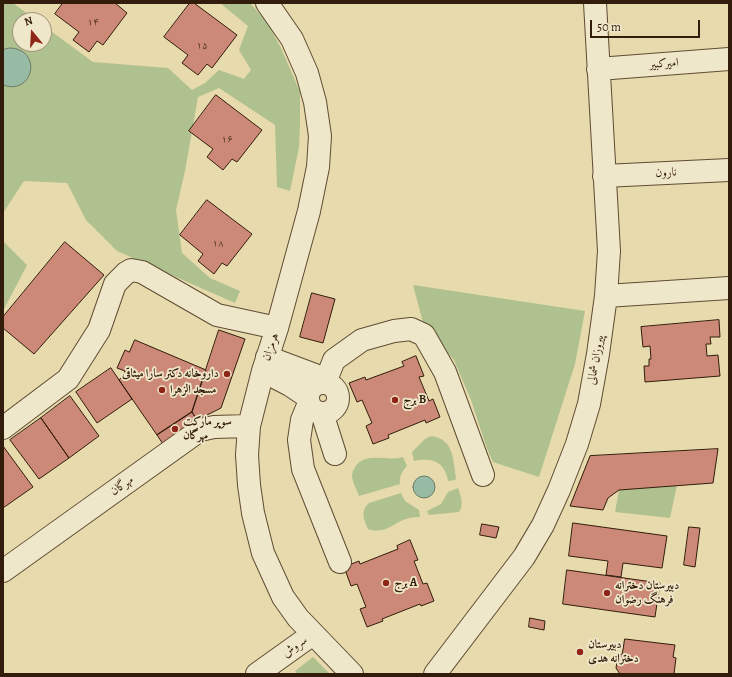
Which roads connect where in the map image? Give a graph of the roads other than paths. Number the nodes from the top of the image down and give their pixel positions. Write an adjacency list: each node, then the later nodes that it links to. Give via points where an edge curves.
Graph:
1 (267, 3): 9 (street, هرمزان, via 292,39 307,72 320,136 318,167 309,211)
2 (595, 3): 4 (street, پیروزان شمالی)
3 (729, 59): 4 (street, امیرکبیر)
4 (598, 69): 6 (street, پیروزان شمالی)
5 (729, 170): 6 (street, نارون)
6 (604, 176): 8 (street, پیروزان شمالی, via 609,251)
7 (729, 288): 8 (street)
8 (606, 296): 21 (street, پیروزان شمالی, via 589,404 578,444 559,490 529,550)
9 (277, 328): 10 (street, هرمزان); 13 (street, via 217,314 142,272 131,270 115,284 99,330 68,379)
10 (265, 364): 11 (street, via 290,385); 12 (street, هرمزان)
11 (316, 396): 14 (street); 15 (street, via 334,360 362,340 410,329 424,335 445,372); 16 (street, via 302,420 299,440 304,470)
12 (249, 426): 17 (street, مهرگان, via 200,430); 18 (street, هرمزان, via 249,485 263,553 283,597)
13 (3, 428)
14 (335, 454)
15 (483, 475)
16 (340, 562)
17 (3, 571)
18 (313, 634): 19 (street, سروش); 20 (street, هرمزان)
19 (257, 674)
20 (352, 674)
21 (435, 674)

